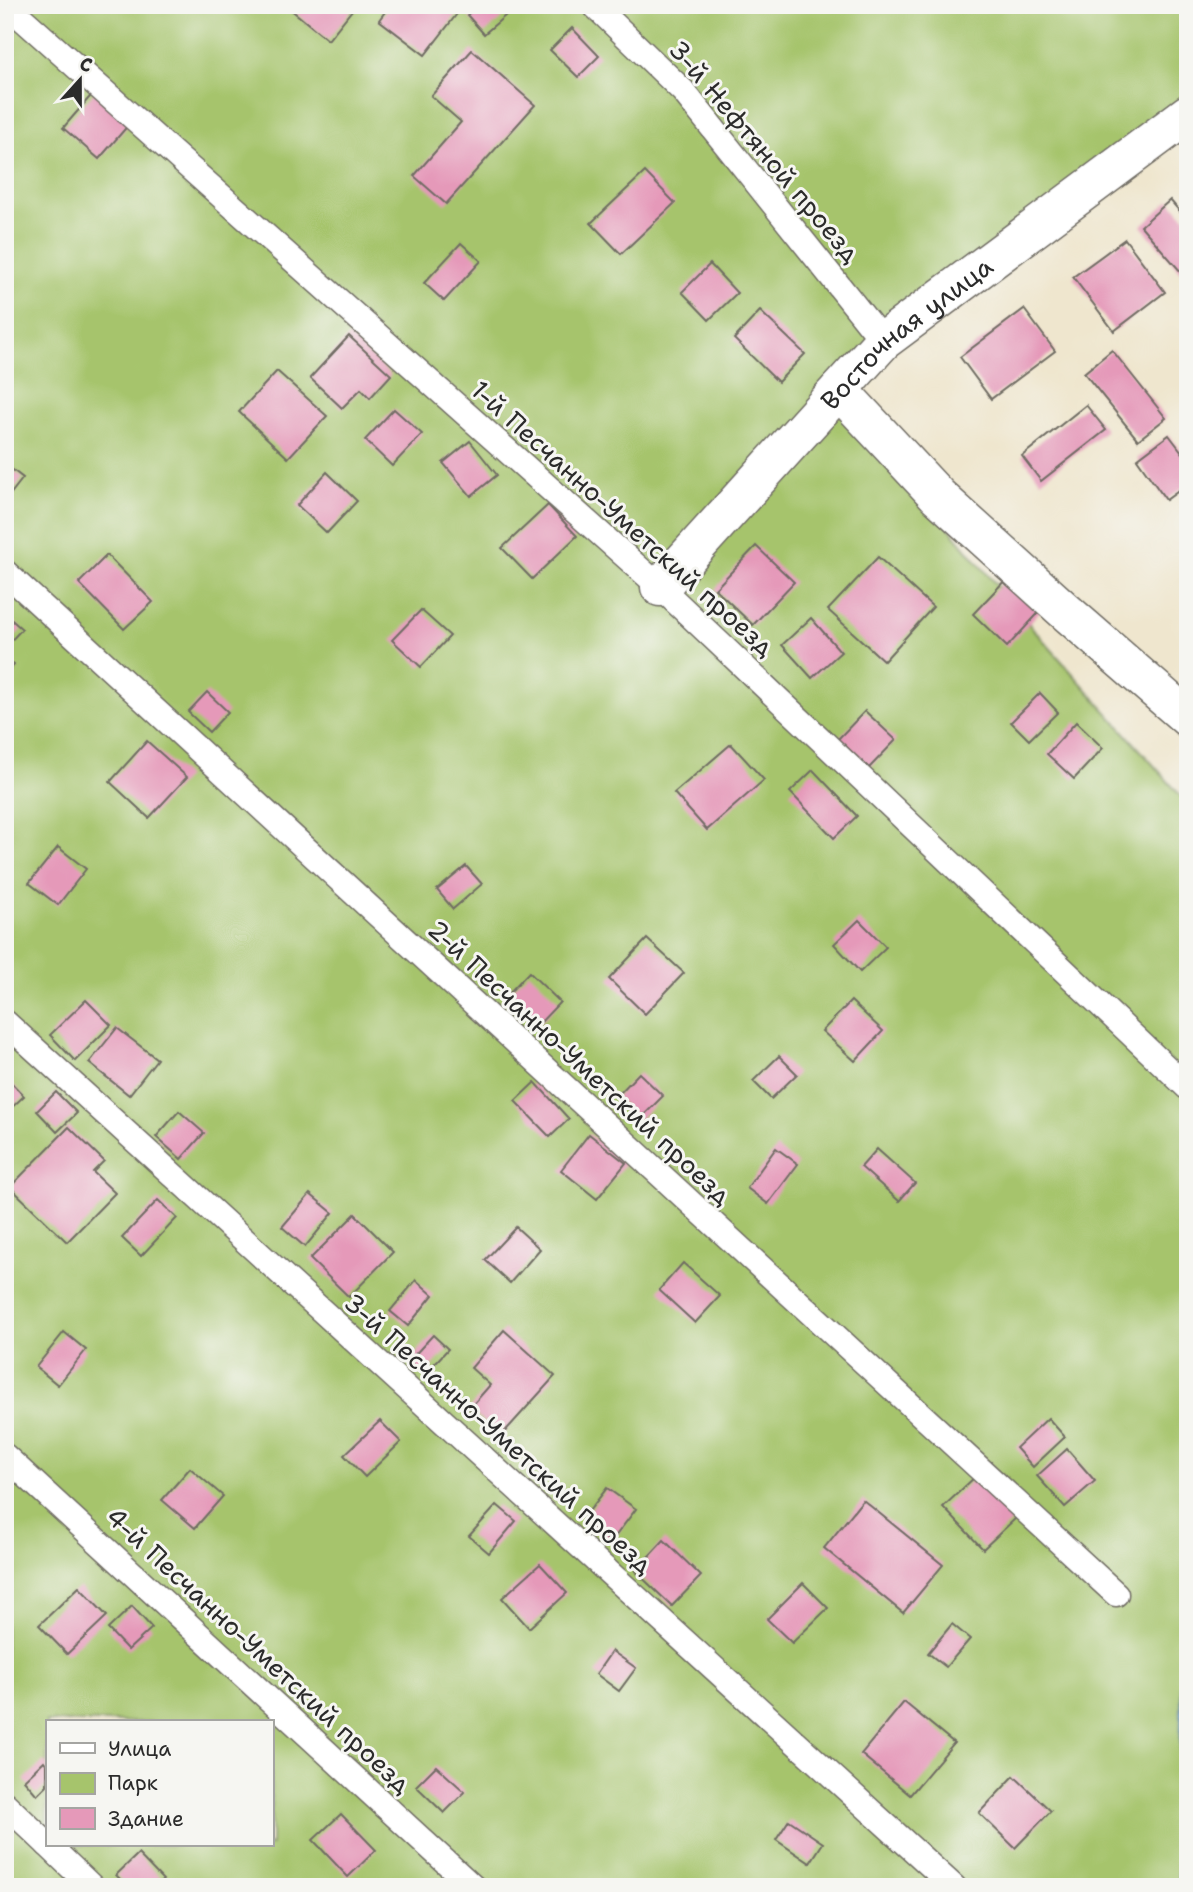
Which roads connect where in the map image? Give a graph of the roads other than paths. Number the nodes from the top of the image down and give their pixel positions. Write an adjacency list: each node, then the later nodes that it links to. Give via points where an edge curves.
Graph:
1 (7, 5): 7 (lane, 1-й Песчанно-Уметский проезд)
2 (594, 5): 4 (lane, 3-й Нефтяной проезд, via 683,92)
3 (1188, 114): 4 (street, Восточная улица)
4 (883, 341): 5 (street, Восточная улица)
5 (839, 390): 7 (street, Восточная улица); 8 (street, via 938,496)
6 (5, 572): 12 (lane, 2-й Песчанно-Уметский проезд)
7 (660, 587): 10 (lane, 1-й Песчанно-Уметский проезд)
8 (1188, 718)
9 (5, 1022): 18 (lane, 3-й Песчанно-Уметский проезд)
10 (1188, 1088)
11 (5, 1456): 17 (lane, 4-й Песчанно-Уметский проезд)
12 (1116, 1594)
13 (5, 1804): 14 (lane)
14 (46, 1842)
15 (50, 1846): 16 (lane)
16 (93, 1887)
17 (473, 1887)
18 (954, 1887)

